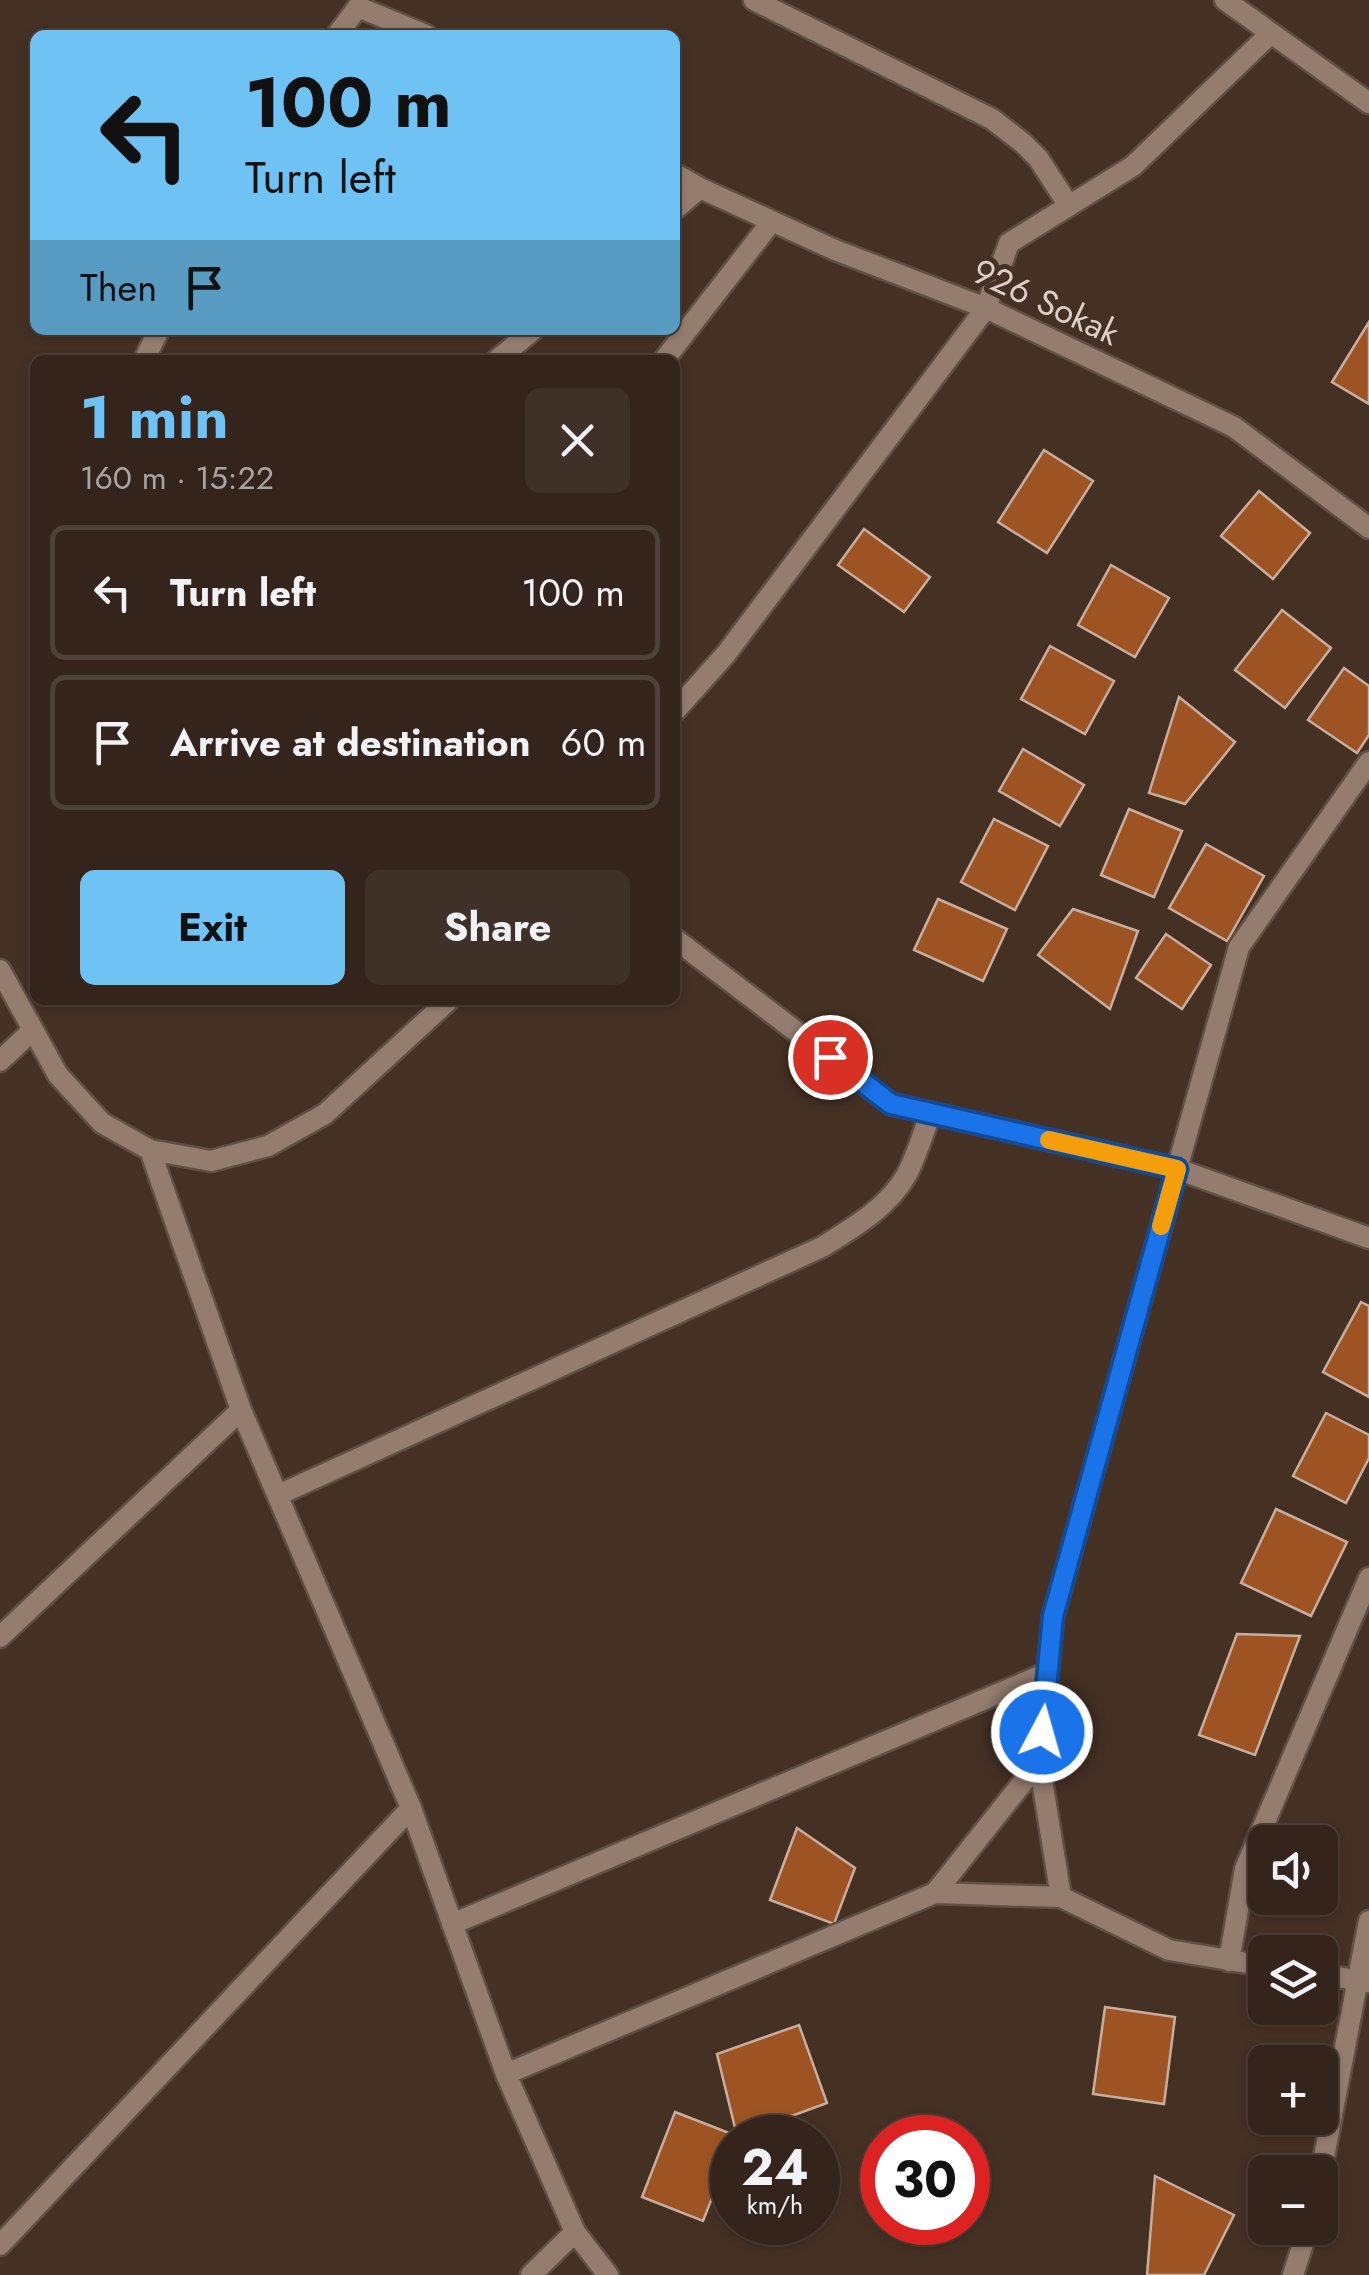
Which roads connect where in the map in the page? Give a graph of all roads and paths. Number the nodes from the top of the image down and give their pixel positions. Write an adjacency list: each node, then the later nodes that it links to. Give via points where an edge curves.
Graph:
1 (754, 0): 11 (street, via 992,119 1038,158)
2 (1225, 0): 6 (street)
3 (360, 4): 4 (street); 5 (street)
4 (342, 30)
5 (415, 30)
6 (1271, 33): 7 (street); 11 (street, via 1133,166)
7 (1369, 103)
8 (680, 177): 9 (street, 926 Sokak)
9 (700, 188): 10 (street); 12 (street, 926 Sokak)
10 (680, 205)
11 (1069, 206): 13 (street, via 1008,243)
12 (772, 221): 13 (street, 926 Sokak); 16 (street)
13 (986, 308): 17 (street, 926 Sokak, via 1234,427); 18 (street, via 726,654)
14 (526, 335): 15 (street)
15 (502, 355)
16 (668, 355)
17 (1369, 528)
18 (680, 705)
19 (1369, 762): 27 (street, via 1239,948)
20 (680, 943): 25 (street, via 891,1104)
21 (0, 970): 23 (street)
22 (444, 1005): 26 (street, via 325,1114 268,1146 210,1162)
23 (33, 1030): 24 (street); 26 (street, via 58,1075 102,1123)
24 (0, 1061)
25 (931, 1113): 27 (street); 30 (street, via 907,1174 847,1232)
26 (150, 1150): 29 (street)
27 (1177, 1169): 28 (street); 33 (street, via 1053,1616)
28 (1369, 1238)
29 (242, 1410): 30 (street); 32 (street)
30 (278, 1494): 35 (street)
31 (1369, 1578): 40 (street, via 1245,1869)
32 (0, 1637)
33 (1048, 1673): 34 (street); 39 (street)
34 (1039, 1762): 36 (street); 37 (street)
35 (411, 1808): 39 (street); 47 (street)
36 (935, 1893): 37 (street); 44 (street)
37 (1061, 1897): 40 (street, via 1169,1950)
38 (1369, 1921): 43 (street)
39 (452, 1924): 44 (street)
40 (1229, 1961): 41 (street)
41 (1248, 1964)
42 (1338, 1977): 43 (street)
43 (1363, 1981): 45 (street)
44 (506, 2074): 46 (street)
45 (1325, 2155)
46 (575, 2232): 49 (street); 50 (street)
47 (0, 2245)
48 (1303, 2245): 51 (street)
49 (531, 2275)
50 (608, 2275)
51 (1293, 2275)

